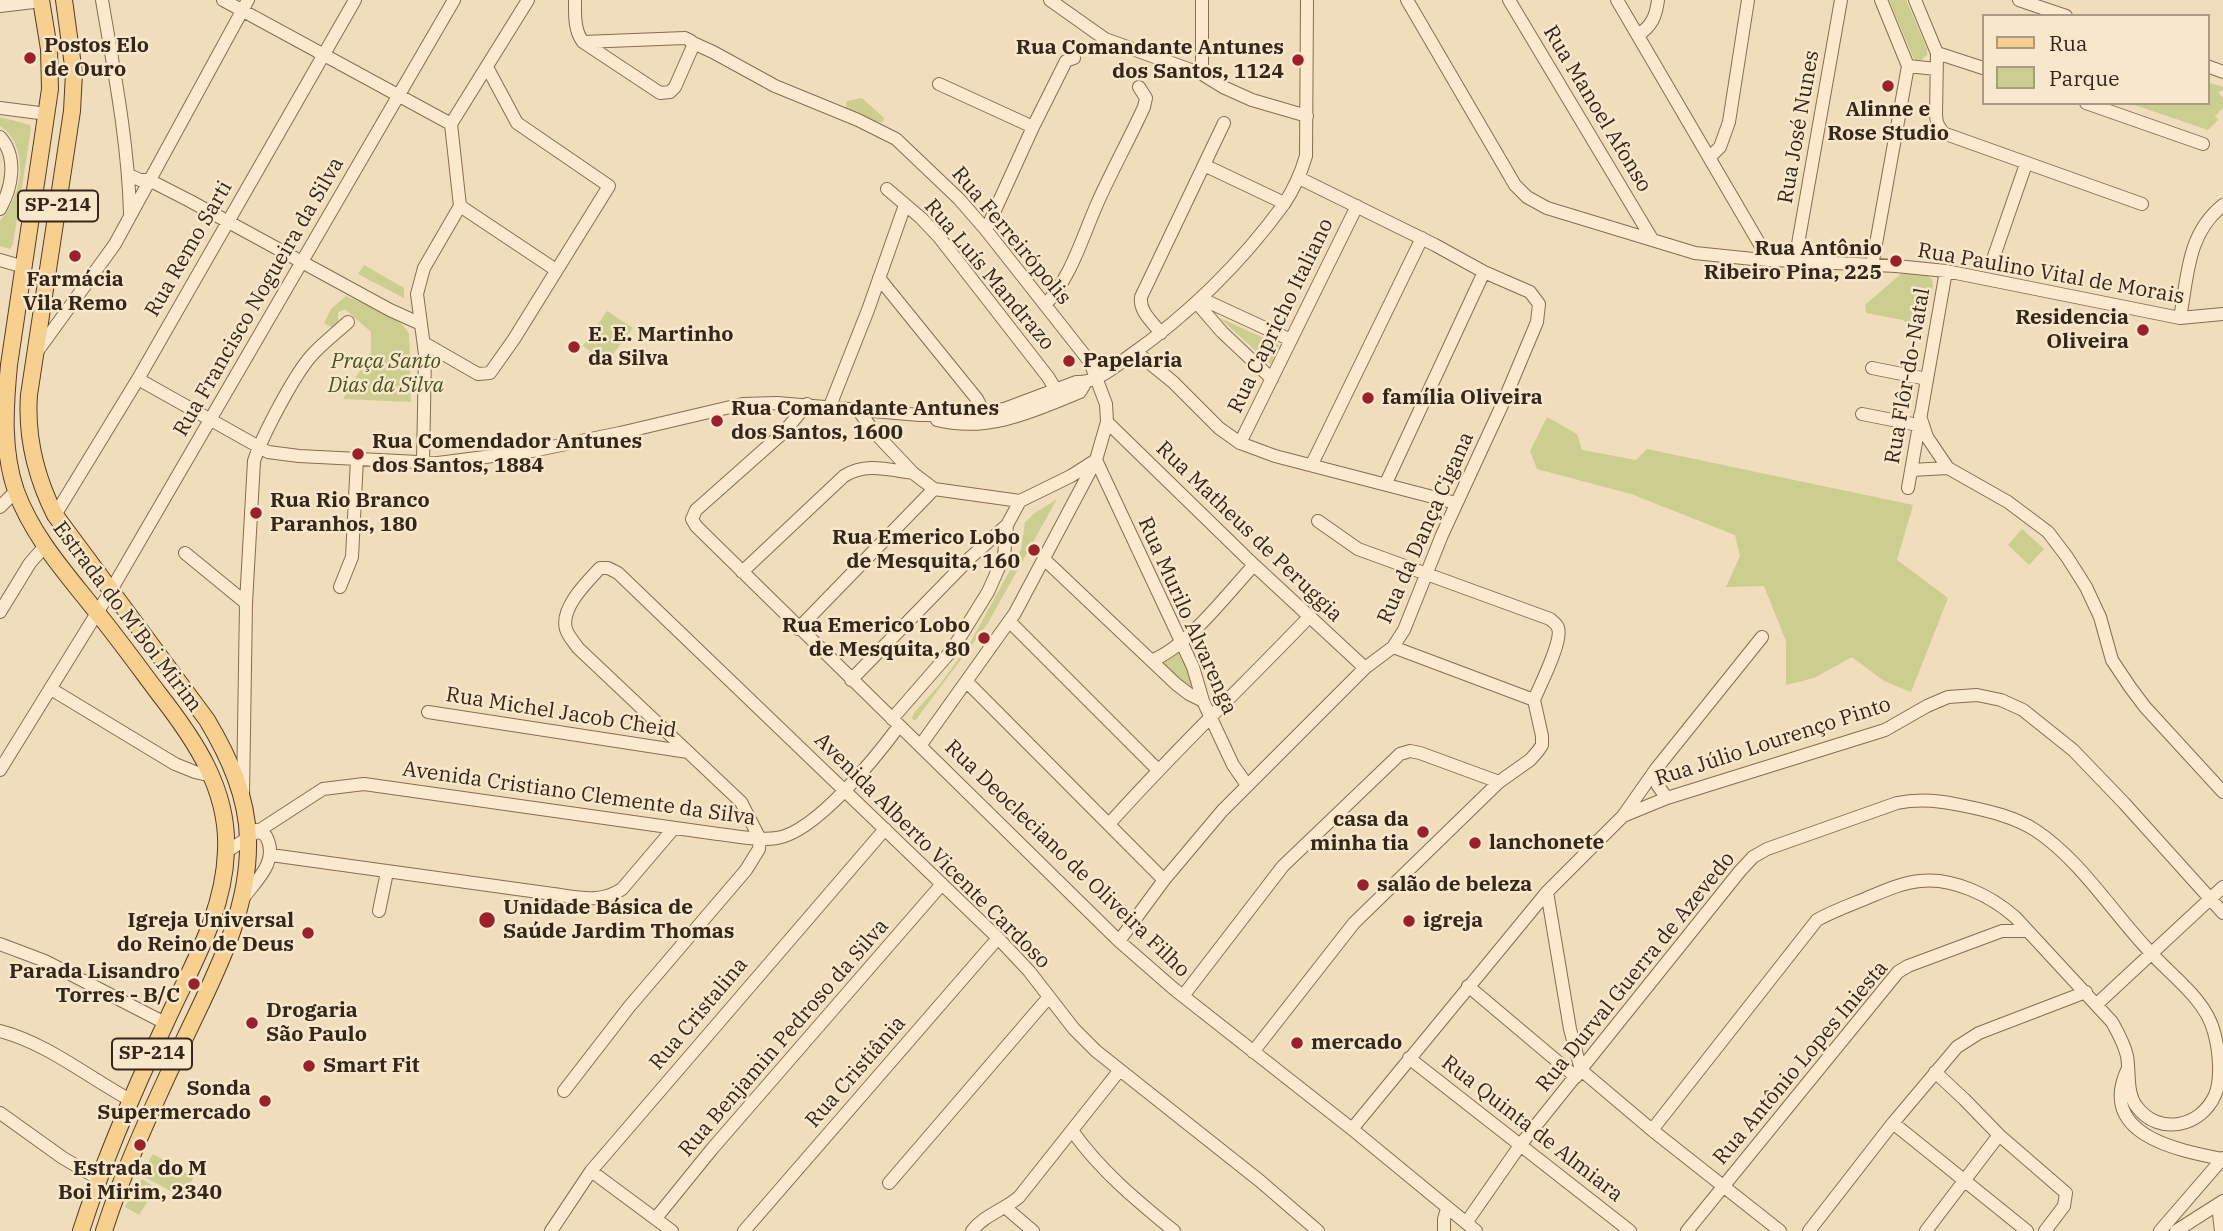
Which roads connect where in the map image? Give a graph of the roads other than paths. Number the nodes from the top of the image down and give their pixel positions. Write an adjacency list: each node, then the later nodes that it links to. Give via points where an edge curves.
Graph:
1 (64, 0): 87 (main road, Estrada do M'Boi Mirim / SP-214, via 74,74 72,111)
2 (102, 0): 50 (street)
3 (223, 0): 21 (street)
4 (355, 0): 28 (street, Rua Remo Sarti)
5 (454, 0): 37 (street, Rua Francisco Nogueira da Silva)
6 (528, 0): 31 (street)
7 (575, 0): 25 (street, via 575,22)
8 (1050, 0): 34 (street, via 1105,39)
9 (1202, 0): 34 (street)
10 (1307, 0): 41 (street)
11 (1407, 0): 65 (street, Rua Paulino Vital de Morais, via 1515,185 1527,197 1546,208)
12 (1509, 0): 65 (street, Rua Manoel Afonso)
13 (1617, 0): 24 (street)
14 (1658, 0): 24 (street, via 1653,22)
15 (1748, 0): 47 (street, via 1728,122 1720,147)
16 (1842, 0): 69 (street, Rua José Nunes)
17 (1881, 0): 30 (street)
18 (1915, 0): 27 (street)
19 (2019, 0): 23 (street)
20 (41, 1): 22 (street); 40 (main road, Estrada do M'Boi Mirim / SP-214, via 49,49)
21 (245, 5): 28 (street); 52 (street)
22 (0, 6)
23 (2060, 14)
24 (1638, 35): 47 (street)
25 (583, 42): 26 (street, via 685,38); 26 (street, via 665,94 675,87)
26 (692, 42): 63 (street, Rua Ferreirópolis, via 775,86 890,135)
27 (1937, 53): 32 (street); 33 (street)
28 (325, 55): 37 (street); 62 (street, Rua Remo Sarti)
29 (1074, 58): 44 (street, via 1066,61)
30 (1909, 66): 33 (street); 71 (street)
31 (487, 67): 43 (street); 73 (street, via 517,122 609,186)
32 (1982, 68)
33 (1936, 69): 48 (street, via 1936,115 1943,133)
34 (1202, 74): 41 (street, via 1252,100)
35 (939, 84): 44 (street)
36 (1139, 87): 78 (street, via 1146,98 1144,107 1065,277)
37 (399, 95): 43 (street); 70 (street, Rua Francisco Nogueira da Silva)
38 (2092, 105): 46 (street)
39 (0, 108): 40 (street)
40 (47, 114): 72 (main road, Estrada do M'Boi Mirim / SP-214)
41 (1307, 116): 51 (street, via 1306,156)
42 (1224, 122): 49 (street)
43 (451, 124): 58 (street)
44 (1033, 127): 63 (street)
45 (0, 137): 60 (street, via 12,173)
46 (2203, 144)
47 (1711, 156): 68 (street)
48 (2026, 164): 55 (street); 66 (street)
49 (1204, 165): 54 (street); 83 (street, via 1141,297 1143,311)
50 (129, 176): 52 (street); 61 (street)
51 (1299, 178): 54 (street); 59 (street, Rua da Dança Cigana)
52 (149, 180): 61 (street); 62 (street)
53 (887, 189): 56 (street, Rua Luís Mandrazo)
54 (1284, 203): 77 (street)
55 (2142, 204)
56 (905, 205): 76 (street); 94 (street, Rua Luís Mandrazo, via 939,237)
57 (2223, 205): 80 (street, via 2199,231)
58 (460, 206): 73 (street); 82 (street, via 421,276 417,294)
59 (1357, 206): 64 (street, Rua da Dança Cigana); 84 (street, Rua Capricho Italiano)
60 (0, 209)
61 (130, 214): 87 (street, via 115,244)
62 (226, 222): 70 (street); 90 (street, Rua Remo Sarti)
63 (986, 230): 78 (street, Rua Ferreirópolis)
64 (1422, 238): 75 (street, Rua da Dança Cigana); 111 (street)
65 (1652, 239): 68 (street, Rua Paulino Vital de Morais, via 1695,253)
66 (1993, 259)
67 (0, 260): 72 (street)
68 (1769, 260): 69 (street, Rua Paulino Vital de Morais)
69 (1795, 261): 71 (street, Rua Paulino Vital de Morais)
70 (300, 262): 82 (street); 103 (street, Rua Francisco Nogueira da Silva)
71 (1872, 266): 74 (street, Rua Paulino Vital de Morais)
72 (24, 267): 89 (main road, Estrada do M'Boi Mirim / SP-214)
73 (556, 270): 85 (street, via 490,373 478,374)
74 (1946, 271): 80 (street, Rua Paulino Vital de Morais); 92 (street, Rua Flôr-do-Natal)
75 (1484, 272): 115 (street); 120 (street, Rua da Dança Cigana, via 1530,292 1539,312)
76 (879, 278): 96 (street); 100 (street)
77 (1200, 301): 83 (street); 84 (street); 91 (street, via 1229,339)
78 (1045, 305): 93 (street, Rua Ferreirópolis, via 1090,362)
79 (2223, 314): 80 (street, Rua Paulino Vital de Morais)
80 (2180, 318)
81 (348, 322): 107 (street, via 297,374)
82 (421, 324): 85 (street)
83 (1161, 333): 86 (street)
84 (1291, 340): 91 (street, Rua Capricho Italiano)
85 (424, 344): 110 (street)
86 (1136, 352): 93 (street); 106 (street)
87 (34, 357): 99 (main road, Estrada do M'Boi Mirim / SP-214)
88 (1872, 368): 92 (street)
89 (5, 370): 98 (main road, Estrada do M'Boi Mirim / SP-214)
90 (138, 379): 103 (street); 122 (street, Rua Remo Sarti)
91 (1272, 379): 106 (street, Rua Capricho Italiano)
92 (1927, 379): 104 (street, Rua Flôr-do-Natal)
93 (1092, 380): 94 (street); 102 (street, via 1080,393 999,422 970,425); 105 (street, Rua Ferreirópolis, via 1106,404)
94 (1056, 390): 100 (street)
95 (807, 404): 96 (street); 110 (street, via 743,404 624,438); 129 (street, Rua Deocleciano de Oliveira Filho, via 785,431 693,514 696,526)
96 (830, 406): 97 (street)
97 (858, 410): 102 (street); 114 (street)
98 (2, 411): 99 (street); 118 (main road, Estrada do M'Boi Mirim / SP-214)
99 (27, 412): 122 (main road, Estrada do M'Boi Mirim / SP-214, via 31,450)
100 (985, 412): 102 (street)
101 (1862, 414): 104 (street)
102 (920, 415)
103 (210, 418): 107 (street); 132 (street, Rua Francisco Nogueira da Silva)
104 (1919, 421): 112 (street); 113 (street, Rua Flôr-do-Natal)
105 (1107, 422): 109 (street); 128 (street, Rua Matheus de Peruggia)
106 (1240, 443): 111 (street)
107 (259, 447): 108 (street, via 279,454); 133 (street, via 254,461)
108 (357, 459): 110 (street); 131 (street, via 352,557)
109 (1096, 460): 119 (street); 127 (street); 140 (street, Rua Murilo Alvarenga)
110 (423, 463)
111 (1312, 464): 115 (street)
112 (1948, 468): 113 (street); 161 (street, via 2048,533 2089,585 2112,660 2130,687)
113 (1911, 470): 116 (street, Rua Flôr-do-Natal)
114 (913, 473): 117 (street); 129 (street, via 871,467 844,475)
115 (1386, 483): 120 (street)
116 (1908, 488)
117 (934, 489): 119 (street); 138 (street)
118 (16, 491): 121 (street); 125 (main road, Estrada do M'Boi Mirim / SP-214)
119 (1020, 501): 124 (street)
120 (1456, 503): 130 (street, Rua da Dança Cigana)
121 (0, 508)
122 (55, 515): 132 (main road, Estrada do M'Boi Mirim / SP-214)
123 (1318, 521): 130 (street, via 1358,549)
124 (1007, 524): 144 (street); 151 (street, Avenida Cristiano Clemente da Silva, via 1004,556 988,592 952,650)
125 (44, 547): 134 (street); 135 (main road, Estrada do M'Boi Mirim / SP-214)
126 (185, 553): 133 (street)
127 (1044, 559): 137 (street); 142 (street)
128 (1254, 565): 136 (street, Rua Matheus de Peruggia); 140 (street)
129 (742, 572): 138 (street, Rua Deocleciano de Oliveira Filho)
130 (1425, 575): 141 (street, Rua da Dança Cigana); 147 (street, via 1557,624 1558,640)
131 (340, 587)
132 (110, 592): 135 (street, Rua Francisco Nogueira da Silva); 162 (main road, Estrada do M'Boi Mirim / SP-214, via 207,720 229,759)
133 (246, 603): 162 (street)
134 (0, 612)
135 (97, 612): 146 (street, Rua Francisco Nogueira da Silva); 157 (main road, Estrada do M'Boi Mirim / SP-214, via 186,728)
136 (1309, 617): 143 (street, Rua Matheus de Peruggia); 150 (street)
137 (1010, 622): 145 (street); 156 (street)
138 (799, 628): 144 (street, Rua Deocleciano de Oliveira Filho)
139 (1762, 636): 154 (street)
140 (1181, 641): 142 (street); 148 (street, Rua Murilo Alvarenga)
141 (1393, 647): 143 (street, Rua da Dança Cigana); 147 (street)
142 (1153, 660): 148 (street, via 1182,689)
143 (1366, 668): 159 (street, Rua da Dança Cigana)
144 (851, 680): 151 (street, Rua Deocleciano de Oliveira Filho)
145 (967, 682): 152 (street); 165 (street)
146 (51, 689): 155 (street, Rua Francisco Nogueira da Silva); 157 (street, via 175,764)
147 (1534, 700): 158 (street, via 1542,745 1530,760)
148 (1203, 701): 150 (street, Rua Murilo Alvarenga)
149 (428, 712): 153 (street, Rua Michel Jacob Cheid)
150 (1211, 719): 156 (street); 159 (street, Rua Murilo Alvarenga)
151 (896, 722): 152 (street, Rua Deocleciano de Oliveira Filho); 160 (street, Avenida Cristiano Clemente da Silva)
152 (920, 746): 185 (street, Rua Deocleciano de Oliveira Filho)
153 (688, 752): 160 (street, Avenida Alberto Vicente Cardoso, via 578,648 565,628 570,607 600,568 618,573); 169 (street, via 741,802)
154 (1656, 769): 163 (street, via 1658,786); 164 (street)
155 (0, 770)
156 (1158, 770): 165 (street)
157 (212, 776): 170 (main road, Estrada do M'Boi Mirim / SP-214, via 222,804)
158 (1499, 782): 190 (street, via 1420,753 1400,754 1283,866); 195 (street, via 1354,923)
159 (1247, 785): 173 (street, Rua da Dança Cigana)
160 (845, 790): 167 (street, Avenida Alberto Vicente Cardoso); 169 (street, Avenida Cristiano Clemente da Silva, via 799,830)
161 (2223, 792)
162 (242, 798): 168 (main road, Estrada do M'Boi Mirim / SP-214)
163 (1667, 798): 164 (street, Rua Júlio Lourenço Pinto); 178 (street, Rua Júlio Lourenço Pinto, via 1885,730 1948,697 2001,699 2023,710 2073,750)
164 (1623, 816): 176 (street)
165 (1110, 824): 173 (street)
166 (674, 828): 168 (street, Avenida Cristiano Clemente da Silva, via 365,784 323,789); 169 (street, Avenida Cristiano Clemente da Silva); 172 (street, via 622,890 600,898)
167 (885, 829): 174 (street, Avenida Alberto Vicente Cardoso); 211 (street, Rua Cristalina)
168 (253, 834): 170 (street, Avenida Cristiano Clemente da Silva); 171 (street, via 266,836); 177 (main road, Estrada do M'Boi Mirim / SP-214)
169 (760, 839): 201 (street, via 746,870 629,1007)
170 (226, 852): 193 (main road, Estrada do M'Boi Mirim / SP-214, via 218,906)
171 (271, 855): 172 (street); 177 (street)
172 (387, 872): 180 (street)
173 (1164, 880): 185 (street, Rua da Dança Cigana)
174 (942, 884): 184 (street, Avenida Alberto Vicente Cardoso); 219 (street, Rua Benjamin Pedroso da Silva)
175 (2223, 887): 178 (street)
176 (1547, 892): 188 (street); 200 (street)
177 (244, 897): 222 (main road, Estrada do M'Boi Mirim / SP-214, via 220,965 134,1149)
178 (2210, 899): 181 (street, Rua Júlio Lourenço Pinto); 187 (street)
179 (1999, 903): 182 (street); 183 (street, Rua Durval Guerra de Azevedo); 206 (street, Rua Durval Guerra de Azevedo, via 1941,881 1921,880 1817,920)
180 (379, 911)
181 (2223, 913)
182 (2003, 931): 183 (street, Rua Antônio Lopes Iniesta); 215 (street, Rua Antônio Lopes Iniesta, via 1898,972)
183 (2028, 931): 189 (street, Rua Durval Guerra de Azevedo)
184 (998, 938): 191 (street, Avenida Alberto Vicente Cardoso); 225 (street, Rua Cristiânia)
185 (1119, 941): 190 (street, Rua Deocleciano de Oliveira Filho)
186 (0, 944): 193 (street, via 45,961)
187 (2151, 953): 192 (street); 197 (street, Rua Durval Guerra de Azevedo, via 2207,1013 2217,1052 2215,1094 2196,1119 2183,1124 2154,1121 2135,1105); 200 (street, Rua Durval Guerra de Azevedo, via 2053,844 2033,829 1980,809 1937,800 1905,801 1753,857)
188 (1468, 986): 196 (street); 200 (street)
189 (2086, 992): 192 (street, Rua Durval Guerra de Azevedo); 199 (street, via 1979,1033 1957,1046)
190 (1183, 996): 195 (street, Rua Deocleciano de Oliveira Filho)
191 (1048, 998): 198 (street, Avenida Alberto Vicente Cardoso); 214 (street)
192 (2097, 1004): 197 (street, Rua Durval Guerra de Azevedo, via 2122,1040)
193 (165, 1023): 202 (main road, Estrada do M'Boi Mirim / SP-214)
194 (0, 1031): 202 (street)
195 (1253, 1052): 205 (street, Rua Deocleciano de Oliveira Filho)
196 (1409, 1058): 205 (street); 209 (street, Rua Quinta de Almiara)
197 (2128, 1068): 210 (street, Rua Durval Guerra de Azevedo, via 2119,1094 2126,1116 2136,1127 2172,1147)
198 (1119, 1071): 207 (street); 229 (street, Avenida Alberto Vicente Cardoso)
199 (1934, 1072): 204 (street); 208 (street)
200 (1579, 1073): 206 (street); 209 (street, Rua Durval Guerra de Azevedo)
201 (565, 1091)
202 (132, 1101): 212 (main road, Estrada do M'Boi Mirim / SP-214)
203 (0, 1113): 212 (street)
204 (1893, 1123): 213 (street); 234 (street)
205 (1352, 1129): 218 (street, Rua Deocleciano de Oliveira Filho)
206 (1652, 1130): 215 (street)
207 (1073, 1132): 217 (street); 228 (street, via 1109,1176)
208 (1999, 1135): 213 (street); 237 (street, via 2066,1193 2064,1206)
209 (1521, 1144): 220 (street, Rua Durval Guerra de Azevedo); 231 (street, Rua Quinta de Almiara)
210 (2223, 1158): 238 (street)
211 (591, 1171): 219 (street); 223 (street, Rua Cristalina)
212 (99, 1179): 221 (main road, Estrada do M'Boi Mirim / SP-214)
213 (1964, 1182): 235 (street); 236 (street)
214 (889, 1183)
215 (1723, 1187): 232 (street, Rua Antônio Lopes Iniesta); 233 (street)
216 (2220, 1203): 239 (street); 240 (street)
217 (1006, 1208): 226 (street); 227 (street)
218 (1447, 1209): 220 (street, Rua Deocleciano de Oliveira Filho); 230 (street)
219 (656, 1218): 224 (street)
220 (1471, 1227)
221 (81, 1231)
222 (104, 1231)
223 (551, 1231)
224 (672, 1231)
225 (744, 1231)
226 (972, 1231)
227 (1033, 1231)
228 (1174, 1231)
229 (1318, 1231)
230 (1444, 1231)
231 (1630, 1231)
232 (1687, 1231)
233 (1780, 1231)
234 (1809, 1231)
235 (1926, 1231)
236 (2027, 1231)
237 (2045, 1231)
238 (2160, 1231)
239 (2176, 1231)
240 (2221, 1231)

